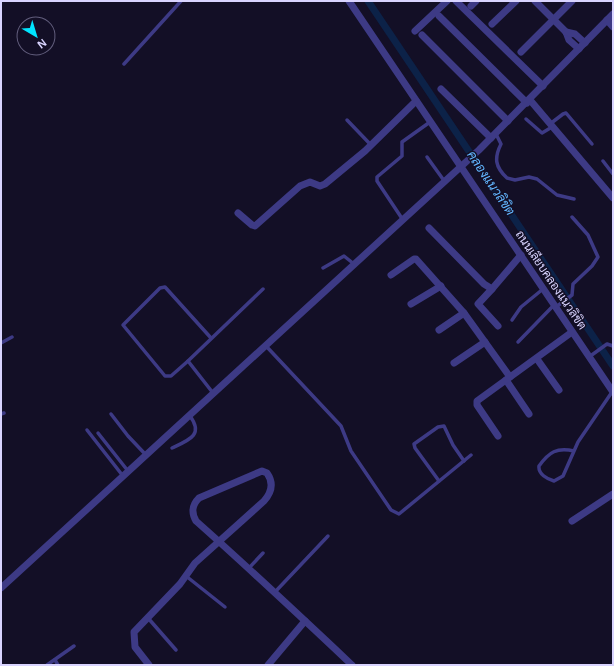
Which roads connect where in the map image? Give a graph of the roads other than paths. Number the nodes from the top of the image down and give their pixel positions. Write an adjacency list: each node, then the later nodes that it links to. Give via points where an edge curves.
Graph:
1 (181, 1): 20 (lane)
2 (349, 1): 23 (street, ถนนเลียบคลองแนวลิขิต)
3 (447, 1): 14 (street)
4 (456, 1): 21 (street)
5 (516, 1): 12 (street)
6 (535, 1): 10 (street)
7 (572, 1): 10 (street)
8 (613, 14): 11 (street)
9 (439, 16): 24 (street)
10 (553, 20): 15 (street); 19 (street)
11 (607, 20): 13 (street); 17 (street)
12 (492, 24)
13 (613, 28)
14 (415, 31)
15 (566, 32): 17 (street, via 575,34); 18 (street, via 569,40)
16 (422, 35): 27 (street)
17 (585, 43): 18 (street)
18 (579, 49): 21 (street)
19 (521, 52)
20 (124, 64)
21 (543, 86): 24 (street)
22 (441, 89): 30 (street)
23 (416, 100): 28 (street, ถนนเลียบคลองแนวลิขิต); 32 (street)
24 (528, 101): 27 (street); 29 (street)
25 (526, 119): 29 (lane, via 542,133)
26 (347, 120): 32 (lane)
27 (508, 121): 30 (street)
28 (430, 122): 35 (street, ถนนเลียบคลองแนวลิขิต); 42 (lane, via 402,142 402,156 377,177 377,181)
29 (551, 125): 31 (lane, via 566,113); 38 (street)
30 (494, 136): 35 (street); 39 (lane, via 501,144 496,155 496,164 506,178 537,179 557,195)
31 (592, 144)
32 (371, 145): 40 (street, via 325,184 320,186 310,182 300,186 258,225 252,225)
33 (427, 157): 37 (lane)
34 (603, 162): 36 (lane)
35 (460, 167): 37 (street); 44 (street, ถนนเลียบคลองแนวลิขิต)
36 (613, 174)
37 (445, 182): 42 (street)
38 (613, 198)
39 (574, 199)
40 (238, 213)
41 (572, 217): 53 (lane, via 588,236 598,257 573,284 570,298)
42 (403, 221): 45 (street)
43 (429, 228): 50 (street)
44 (521, 255): 50 (street); 51 (street, ถนนเลียบคลองแนวลิขิต)
45 (355, 265): 46 (lane, via 344,256); 64 (street)
46 (323, 268)
47 (391, 275): 48 (street, via 414,259)
48 (441, 286): 52 (street); 54 (street)
49 (263, 289): 60 (lane)
50 (492, 289): 56 (street, via 478,304)
51 (543, 289): 53 (street, ถนนเลียบคลองแนวลิขิต); 55 (lane, via 521,307)
52 (412, 304)
53 (556, 305): 58 (street, ถนนเลียบคลองแนวลิขิต); 62 (lane)
54 (464, 313): 57 (street); 61 (street)
55 (512, 320)
56 (498, 326)
57 (439, 330)
58 (572, 332): 66 (street, ถนนเลียบคลองแนวลิขิต); 67 (street)
59 (12, 337): 63 (lane)
60 (212, 338): 68 (lane); 68 (lane, via 165,287 160,288 123,325 165,376 171,376)
61 (485, 342): 69 (street); 70 (street)
62 (518, 342)
63 (1, 343)
64 (266, 346): 73 (street); 86 (lane, via 341,426 351,451 391,510 399,514)
65 (613, 346): 66 (lane, via 610,344)
66 (591, 355): 72 (street, ถนนเลียบคลองแนวลิขิต)
67 (537, 359): 70 (street); 71 (street)
68 (188, 361): 73 (lane)
69 (454, 362)
70 (508, 379): 75 (street); 79 (street, via 476,403)
71 (559, 390)
72 (613, 392): 81 (lane)
73 (214, 394): 76 (street)
74 (111, 414): 83 (lane)
75 (529, 414)
76 (190, 416): 80 (lane, via 196,424 196,432); 83 (street)
77 (87, 430): 85 (lane)
78 (98, 433): 85 (lane)
79 (498, 436)
80 (172, 448)
81 (574, 451): 81 (lane, via 555,451 539,466 540,473 548,480 559,479 566,471)
82 (471, 455): 84 (lane)
83 (147, 456): 85 (street)
84 (464, 461): 86 (lane); 86 (lane, via 444,426 438,427 414,444)
85 (127, 474): 94 (street)
86 (439, 481)
87 (613, 494): 88 (street)
88 (572, 522)
89 (328, 536): 95 (lane)
90 (220, 542): 90 (street, via 195,519 192,510 195,503 206,495 265,471 272,482 269,496); 92 (street); 93 (street, via 195,563)
91 (263, 553): 92 (lane)
92 (249, 568): 95 (street)
93 (186, 576): 96 (lane); 97 (street)
94 (1, 588)
95 (275, 592): 98 (street)
96 (226, 608)
97 (147, 617): 100 (lane); 104 (street, via 134,632 133,639 135,647)
98 (305, 621): 105 (street); 106 (street)
99 (74, 646): 101 (lane)
100 (176, 650)
101 (54, 660): 102 (lane); 103 (lane)
102 (47, 665)
103 (58, 665)
104 (149, 665)
105 (268, 665)
106 (352, 665)

